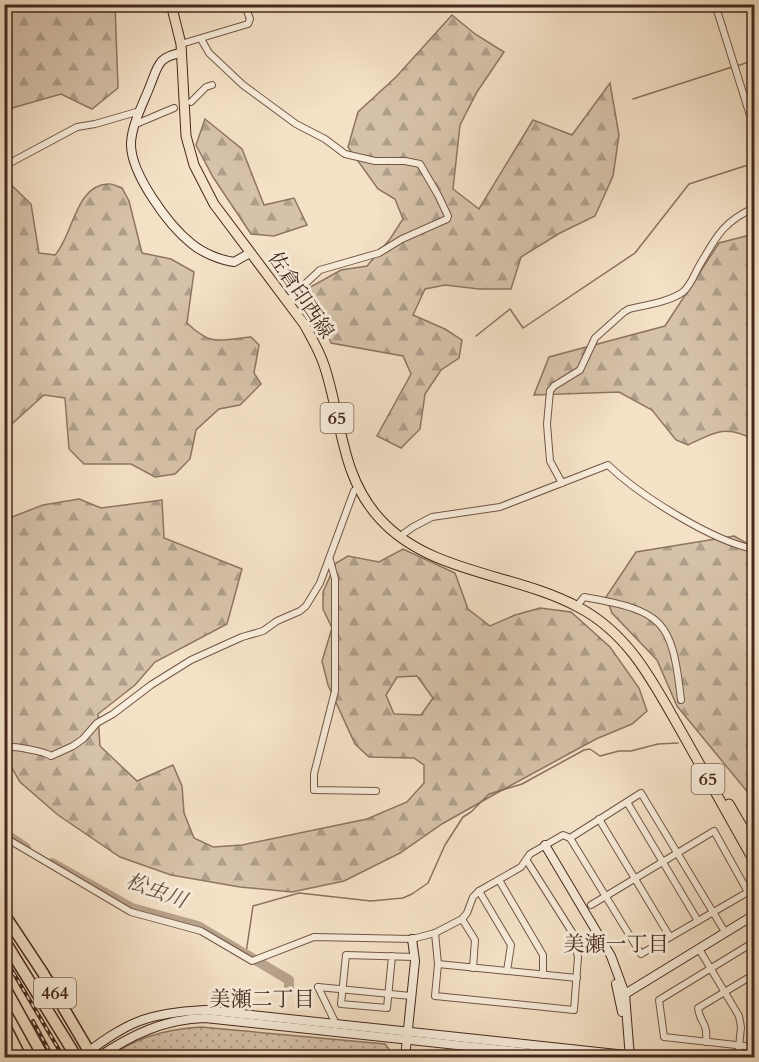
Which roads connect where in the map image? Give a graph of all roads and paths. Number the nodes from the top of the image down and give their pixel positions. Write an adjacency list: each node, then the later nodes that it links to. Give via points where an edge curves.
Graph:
1 (171, 4): 5 (main road, 佐倉印西線 / 65)
2 (715, 4): 11 (street)
3 (248, 11): 4 (street, via 248,24)
4 (201, 39): 5 (street); 15 (street, via 209,53 243,86 345,154 420,164 448,216 379,253 320,270)
5 (181, 48): 9 (street, via 160,63); 14 (main road, 佐倉印西線 / 65, via 186,136 194,165 214,204)
6 (212, 85): 7 (street)
7 (191, 102)
8 (174, 108): 10 (street)
9 (140, 111): 10 (street); 12 (street, via 76,127)
10 (136, 124): 14 (street, via 131,142 137,173 171,224 194,246 228,262)
11 (754, 128)
12 (6, 165)
13 (754, 208): 16 (street, via 724,227 685,290 624,312 591,344 580,370 550,391 550,461)
14 (250, 253): 15 (main road, 佐倉印西線 / 65)
15 (287, 301): 17 (main road, 佐倉印西線 / 65, via 304,324 324,365 342,446)
16 (562, 483): 18 (street, via 500,507 432,517); 19 (street, via 608,465 658,503 735,544)
17 (357, 488): 18 (main road, 佐倉印西線 / 65); 20 (street)
18 (399, 537): 21 (main road, 佐倉印西線 / 65, via 433,556)
19 (754, 549)
20 (330, 559): 24 (street, via 320,583 300,611 263,631 191,660 97,723 73,746 51,756 41,751); 25 (street, via 335,579 335,691 314,774 315,790)
21 (577, 606): 22 (main road, 佐倉印西線 / 65, via 625,643); 23 (street, via 584,597 631,607 656,620 671,643)
22 (662, 698): 31 (main road, 佐倉印西線 / 65); 34 (main road, 佐倉印西線 / 65)
23 (681, 700)
24 (4, 747)
25 (376, 791)
26 (627, 802): 27 (street); 32 (street, via 641,793); 35 (street)
27 (599, 819): 29 (street); 36 (street)
28 (4, 837): 49 (street, via 131,912 201,931 252,960 314,937)
29 (570, 838): 30 (street, via 563,835); 39 (street)
30 (545, 845): 33 (street, via 530,854); 52 (street)
31 (754, 848)
32 (678, 853): 35 (street); 41 (street); 41 (street, via 714,831 748,892)
33 (527, 861): 37 (street); 61 (street, via 572,932 578,957)
34 (754, 861)
35 (663, 862): 36 (street); 45 (street)
36 (635, 879): 39 (street); 48 (street)
37 (499, 880): 38 (street); 60 (street, via 543,955)
38 (479, 891): 44 (street); 59 (street, via 511,945)
39 (605, 896): 40 (street); 48 (street, via 641,954)
40 (591, 904)
41 (713, 912): 45 (street); 46 (street)
42 (4, 914): 76 (highway, 464)
43 (754, 915): 46 (street)
44 (462, 919): 47 (street); 57 (street, via 475,940)
45 (698, 921): 48 (street)
46 (725, 932): 53 (street)
47 (435, 933): 49 (street); 56 (street)
48 (670, 937)
49 (412, 939): 55 (street)
50 (4, 940): 76 (highway, 464)
51 (754, 942): 58 (street)
52 (604, 946): 67 (street); 77 (street, via 619,997)
53 (699, 949): 58 (street); 67 (street)
54 (393, 956): 55 (street); 64 (street, via 346,955); 66 (street)
55 (414, 957): 68 (street)
56 (438, 964): 57 (street); 61 (street, via 435,996 574,1010)
57 (473, 968): 59 (street)
58 (711, 969): 65 (street); 72 (street, via 659,1000 664,1037)
59 (507, 971): 60 (street)
60 (543, 975): 61 (street)
61 (577, 978)
62 (754, 980): 65 (street, via 748,978)
63 (4, 986): 80 (highway, 464)
64 (342, 989): 66 (street); 66 (street, via 341,1004 387,1008); 70 (street, via 318,987)
65 (724, 992): 72 (street, via 698,1008 707,1028); 73 (street, via 739,1016)
66 (389, 993): 68 (street)
67 (625, 994): 77 (street)
68 (411, 996): 71 (street)
69 (4, 1024): 79 (highway)
70 (336, 1024): 71 (street); 76 (street, via 205,1010 172,1012 137,1021 115,1032)
71 (407, 1035): 75 (street); 76 (street, via 189,1018 143,1031); 81 (street)
72 (706, 1042): 73 (street)
73 (739, 1045): 74 (street); 84 (street)
74 (754, 1047)
75 (500, 1049): 77 (street); 78 (street)
76 (86, 1056)
77 (628, 1056): 83 (street)
78 (564, 1057): 82 (street)
79 (21, 1058)
80 (44, 1058)
81 (405, 1058)
82 (577, 1058)
83 (654, 1058)
84 (738, 1058)

